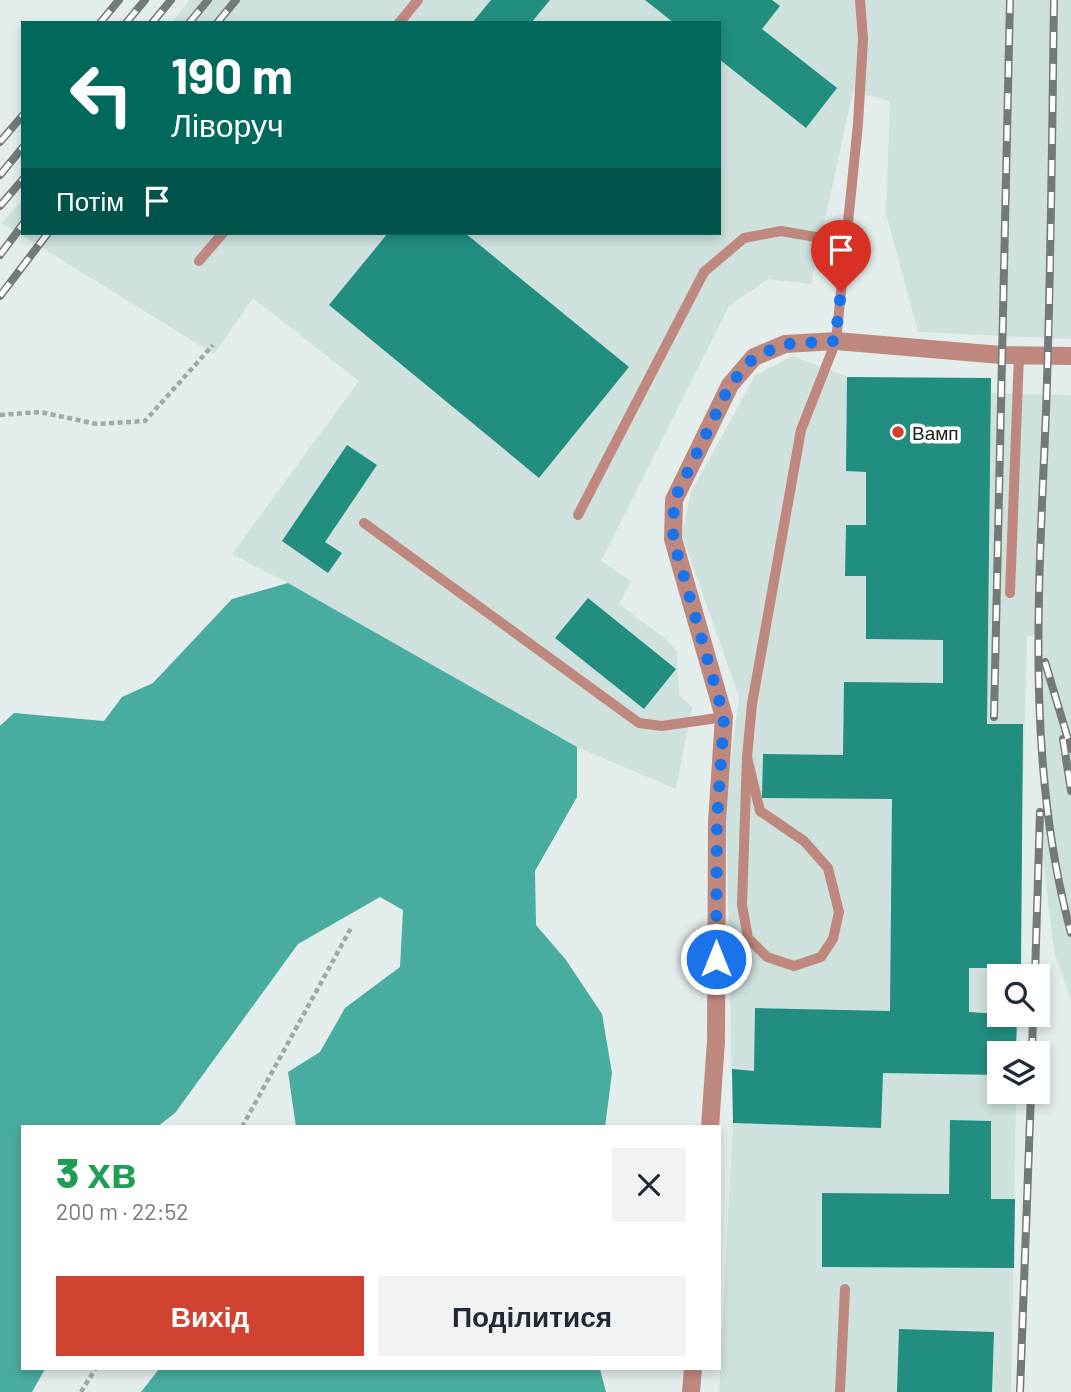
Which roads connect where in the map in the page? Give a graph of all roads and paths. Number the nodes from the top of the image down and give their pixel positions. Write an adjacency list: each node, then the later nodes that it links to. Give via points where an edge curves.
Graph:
1 (418, 0): 3 (lane)
2 (860, 0): 5 (lane, via 863,39 858,124)
3 (401, 21)
4 (221, 235): 6 (lane)
5 (845, 242): 7 (lane); 12 (lane, via 782,231 744,238 704,272)
6 (200, 261)
7 (835, 341): 9 (street); 15 (street, via 785,344 754,357 730,385 674,500 673,539); 16 (lane, via 801,430 752,704)
8 (213, 345): 11 (path, via 145,421 97,424 40,412)
9 (1019, 355): 10 (street); 14 (lane)
10 (1071, 356)
11 (0, 415)
12 (578, 515)
13 (364, 523): 15 (lane, via 639,723 662,726)
14 (1010, 593)
15 (724, 717): 19 (street)
16 (747, 757): 16 (lane, via 760,811 804,842 828,868 836,901 833,939 821,957 794,966 767,957 748,938 742,905)
17 (351, 928): 18 (path)
18 (243, 1125)
19 (710, 1125)
20 (845, 1289): 25 (lane)
21 (95, 1370): 23 (path)
22 (693, 1370): 24 (street)
23 (81, 1392)
24 (691, 1392)
25 (840, 1392)

